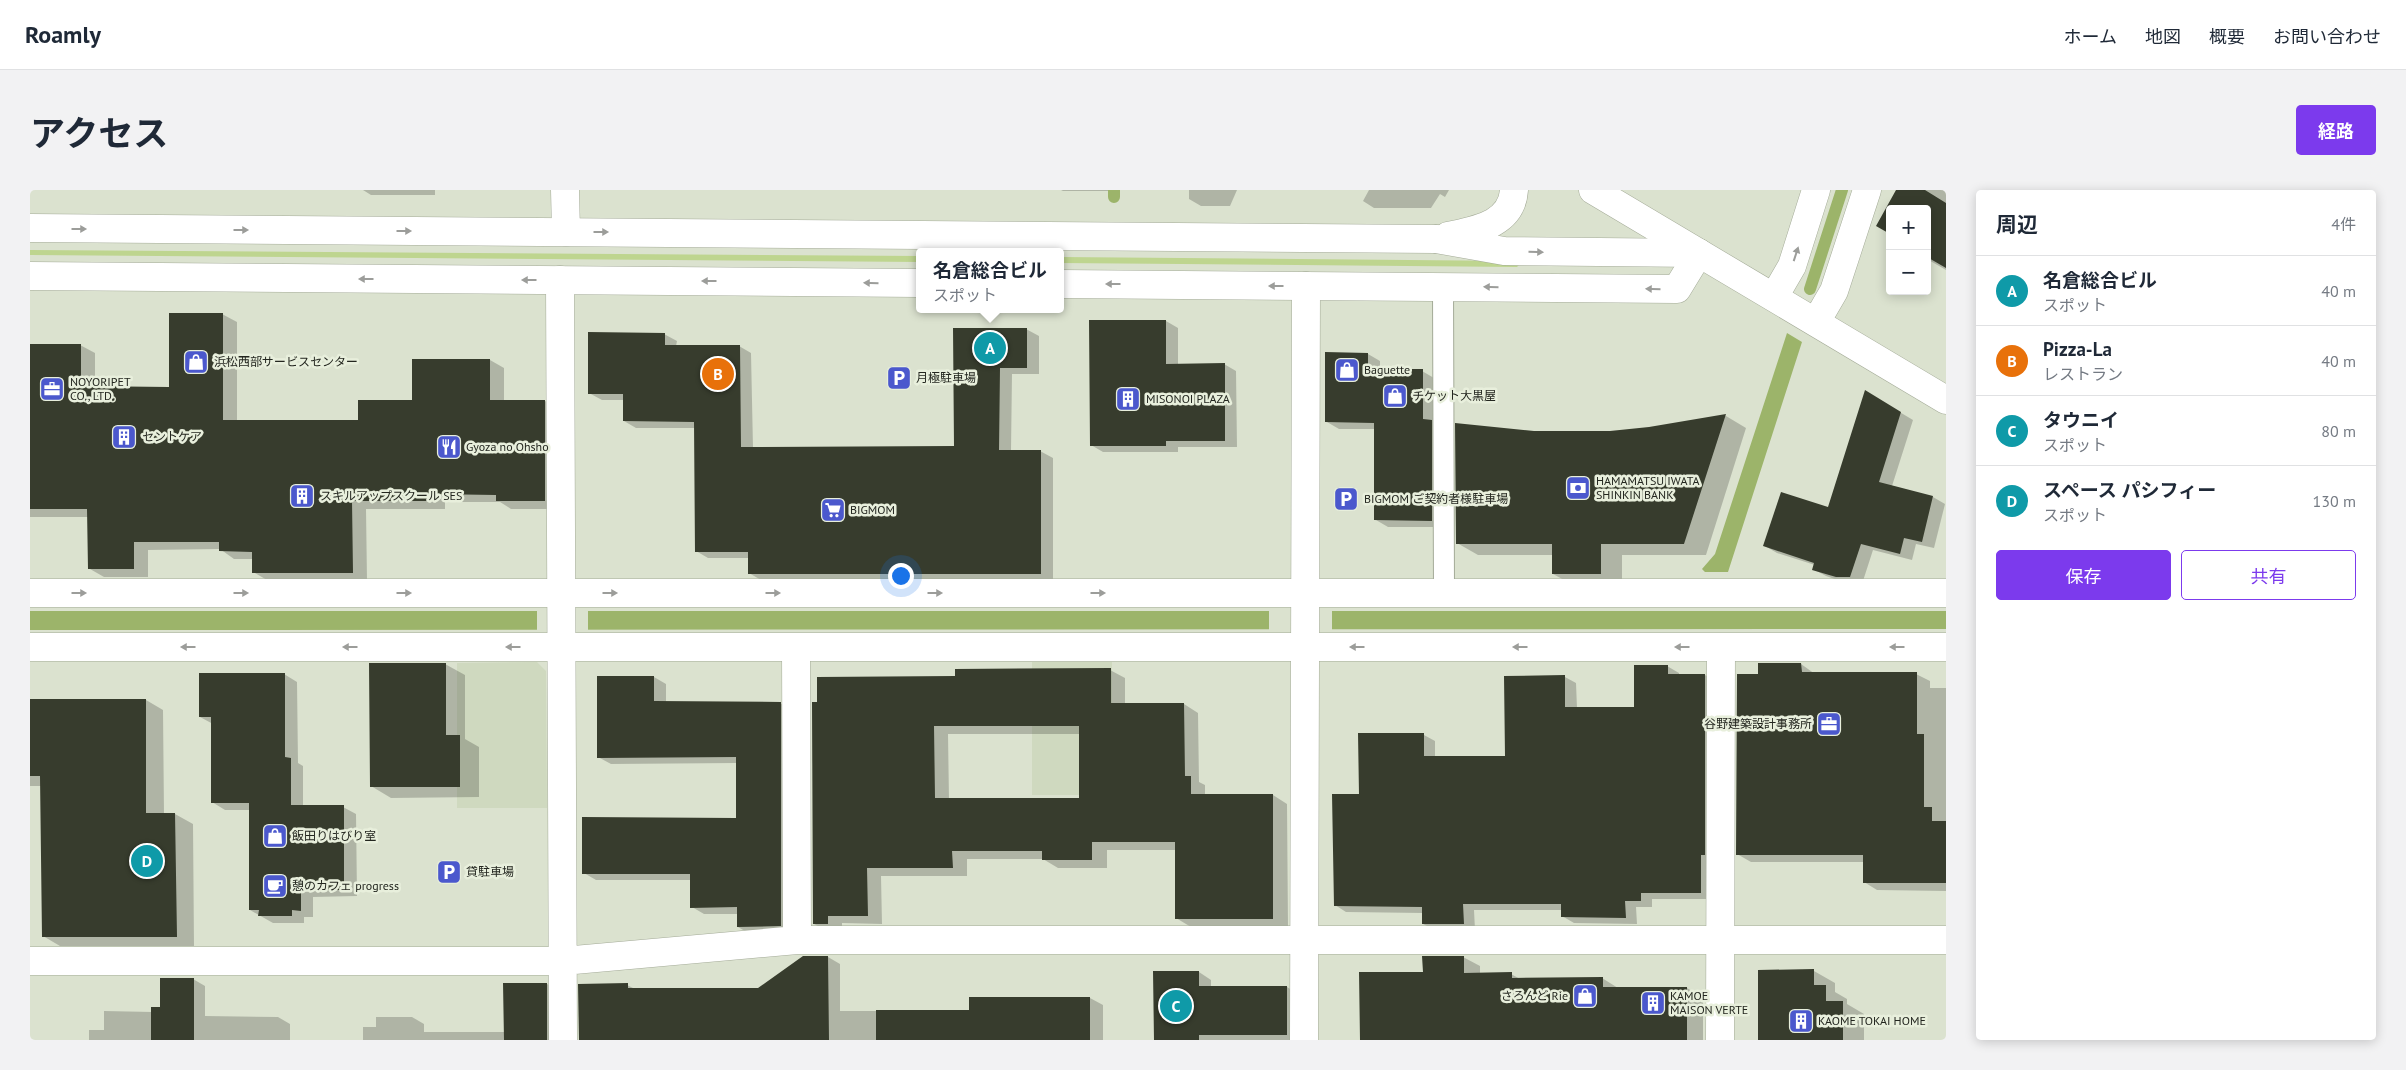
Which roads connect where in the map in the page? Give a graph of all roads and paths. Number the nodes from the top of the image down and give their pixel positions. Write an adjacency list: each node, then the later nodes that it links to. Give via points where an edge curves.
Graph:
1 (565, 190): 7 (street)
2 (1514, 190): 8 (street, via 1505,214 1490,226)
3 (1593, 190): 9 (street)
4 (1816, 190): 16 (street, one-way to 4, via 1792,266)
5 (1867, 190): 17 (street, via 1834,291)
6 (30, 228): 7 (street, one-way to 7)
7 (566, 232): 8 (street, one-way to 8)
8 (1436, 239): 9 (street, one-way to 9, via 1504,251)
9 (1699, 253): 15 (street, one-way to 15, via 1677,289); 16 (street)
10 (30, 276): 11 (street, one-way to 10)
11 (560, 280): 12 (street, one-way to 11); 22 (street)
12 (916, 283)
13 (1064, 284): 14 (street, one-way to 13)
14 (1306, 286): 15 (street); 23 (street)
15 (1443, 287): 20 (lane)
16 (1774, 297): 17 (street)
17 (1816, 322): 18 (street)
18 (1946, 400)
19 (30, 593): 22 (street, one-way to 22)
20 (1444, 593): 21 (street); 23 (street)
21 (1946, 593)
22 (561, 620): 23 (street, one-way to 23); 24 (street); 27 (street, one-way to 27); 33 (street)
23 (1305, 620): 24 (street); 25 (street, one-way to 23); 29 (street)
24 (796, 647): 28 (street)
25 (1722, 647): 26 (street, one-way to 25); 30 (street)
26 (1946, 647)
27 (30, 648)
28 (798, 940): 29 (street); 33 (street)
29 (1304, 940): 30 (street); 35 (street)
30 (1720, 940): 31 (street); 36 (street)
31 (1946, 940)
32 (30, 961): 33 (street)
33 (563, 961): 34 (street)
34 (563, 1040)
35 (1304, 1040)
36 (1720, 1040)

